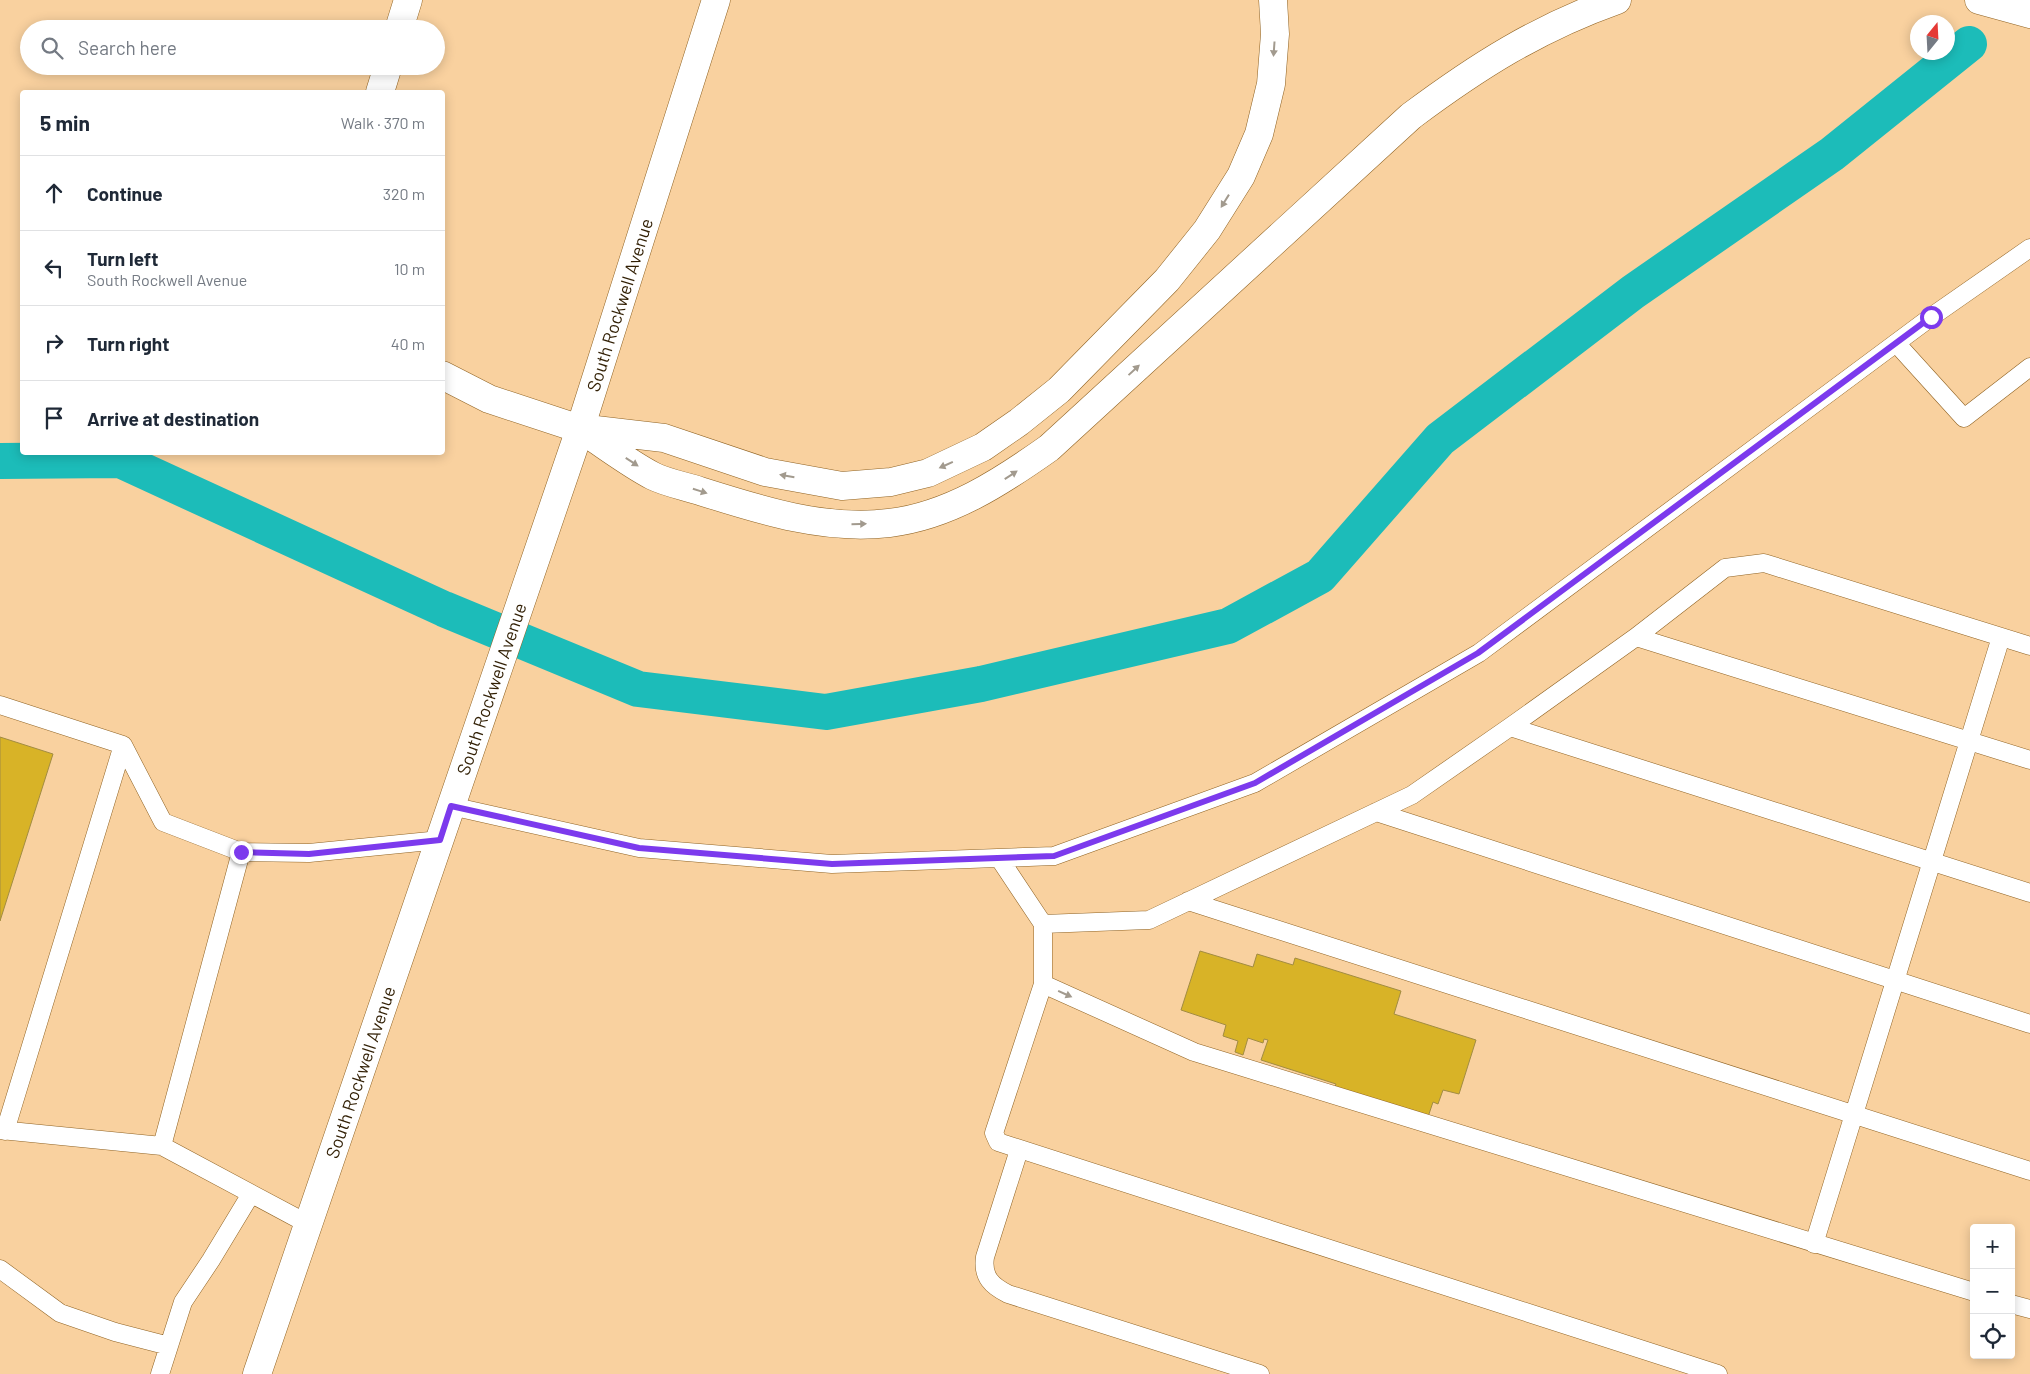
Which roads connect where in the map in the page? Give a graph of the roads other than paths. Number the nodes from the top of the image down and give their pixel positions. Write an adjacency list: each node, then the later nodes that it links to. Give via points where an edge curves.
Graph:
1 (408, 0): 7 (main road)
2 (716, 0): 14 (main road, South Rockwell Avenue)
3 (1273, 0): 14 (main road, one-way to 14, via 1275,34 1271,84 1259,134 1240,176 1207,230 1167,280 1059,390 983,447 928,473 891,482 842,486 765,472 664,438)
4 (1617, 0): 14 (main road, one-way to 4, via 654,476 750,507 809,520 852,524 890,523 932,513 1009,477 1049,448 1411,116 1457,81 1519,43 1582,12)
5 (1979, 0): 6 (main road)
6 (2030, 14)
7 (402, 20)
8 (385, 75): 9 (main road)
9 (381, 90)
10 (2030, 248): 11 (lane)
11 (1896, 343): 12 (lane, via 1964,418); 27 (lane, via 1478,653 1255,783 1054,856)
12 (2026, 375)
13 (445, 377): 14 (main road, via 489,399)
14 (580, 428): 23 (main road, South Rockwell Avenue)
15 (2001, 636): 16 (lane, via 1764,562 1725,568); 17 (lane); 20 (lane)
16 (1636, 637): 19 (lane); 20 (lane)
17 (2030, 646)
18 (0, 705): 21 (lane)
19 (1510, 727): 24 (lane, via 1412,795); 28 (lane)
20 (1969, 741): 22 (lane); 28 (lane)
21 (123, 745): 26 (lane, via 163,822); 36 (lane)
22 (2030, 760)
23 (451, 806): 25 (main road, South Rockwell Avenue); 27 (lane, via 639,848 832,864)
24 (1376, 812): 30 (lane); 32 (lane)
25 (440, 840): 26 (lane, via 309,854); 41 (main road, South Rockwell Avenue)
26 (241, 852): 37 (lane)
27 (999, 858): 31 (lane)
28 (1930, 861): 29 (lane); 32 (lane)
29 (2030, 893)
30 (1188, 901): 31 (lane, via 1149,920); 35 (lane)
31 (1044, 924): 33 (lane)
32 (1895, 980): 34 (lane); 35 (lane)
33 (1043, 984): 38 (lane, via 994,1133 998,1142); 42 (lane, one-way to 42, via 1194,1052)
34 (2030, 1024)
35 (1855, 1115): 39 (lane); 42 (lane)
36 (2, 1130): 37 (lane)
37 (162, 1146): 40 (lane)
38 (1019, 1150): 50 (lane, via 985,1257 985,1271 991,1283 1008,1294); 51 (lane)
39 (2030, 1171)
40 (251, 1194): 41 (lane); 47 (lane, via 183,1302)
41 (308, 1224): 49 (main road, South Rockwell Avenue)
42 (1814, 1244): 44 (lane)
43 (0, 1269): 47 (lane, via 60,1313)
44 (1970, 1291)
45 (2015, 1305): 46 (lane)
46 (2030, 1309)
47 (169, 1346): 48 (lane)
48 (160, 1374)
49 (257, 1374)
50 (1260, 1374)
51 (1718, 1374)

